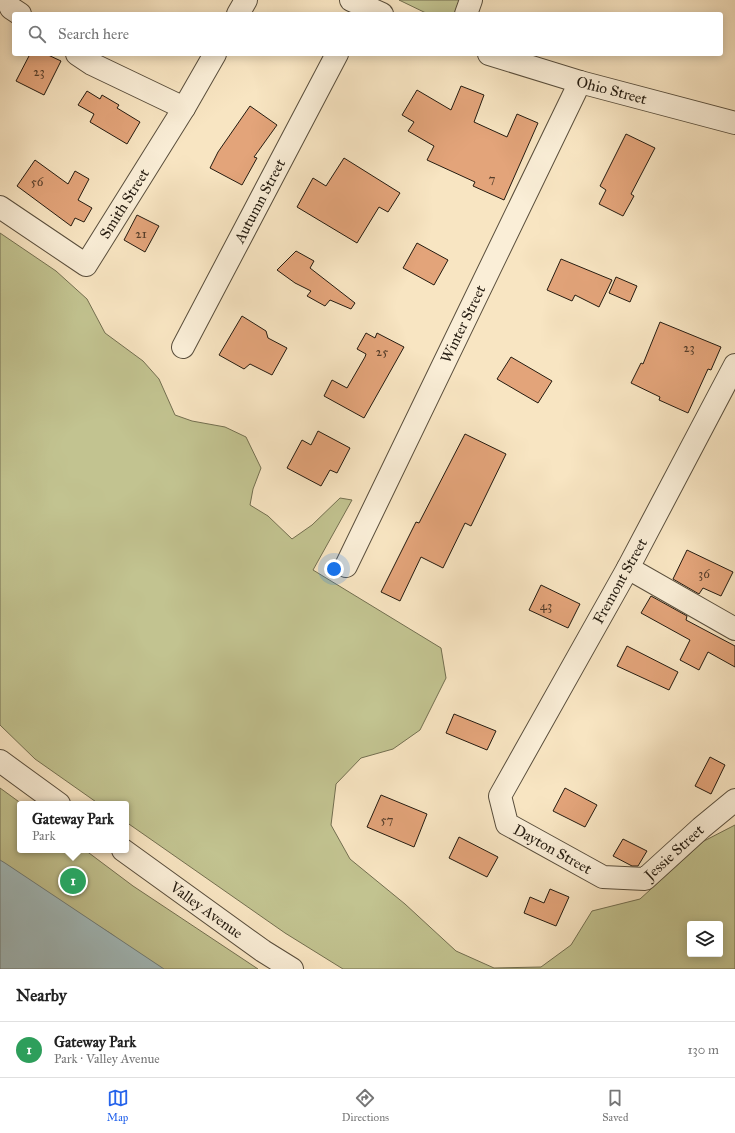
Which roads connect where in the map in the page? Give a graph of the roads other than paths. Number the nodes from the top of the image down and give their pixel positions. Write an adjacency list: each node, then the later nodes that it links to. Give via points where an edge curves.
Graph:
1 (7, 0): 5 (street, via 11,8)
2 (246, 0): 6 (street)
3 (471, 0): 8 (street)
4 (357, 7): 7 (street)
5 (17, 12)
6 (239, 12)
7 (375, 12)
8 (467, 12)
9 (80, 56): 14 (street)
10 (214, 56): 14 (street, Smith Street)
11 (335, 56): 17 (street, Autumn Street)
12 (496, 56): 13 (street, Ohio Street)
13 (580, 82): 15 (street, Ohio Street); 19 (street, Winter Street)
14 (184, 108): 16 (street, Smith Street, via 86,265)
15 (735, 123)
16 (0, 207)
17 (183, 347)
18 (735, 365): 20 (street, Fremont Street)
19 (346, 566)
20 (628, 568): 21 (street); 23 (street, Fremont Street)
21 (735, 629)
22 (0, 762): 25 (street)
23 (500, 796): 27 (street, Dayton Street, via 507,824)
24 (735, 800): 27 (street, Jessie Street, via 645,879)
25 (55, 801)
26 (126, 853): 28 (street, Valley Avenue)
27 (604, 877)
28 (292, 969)

